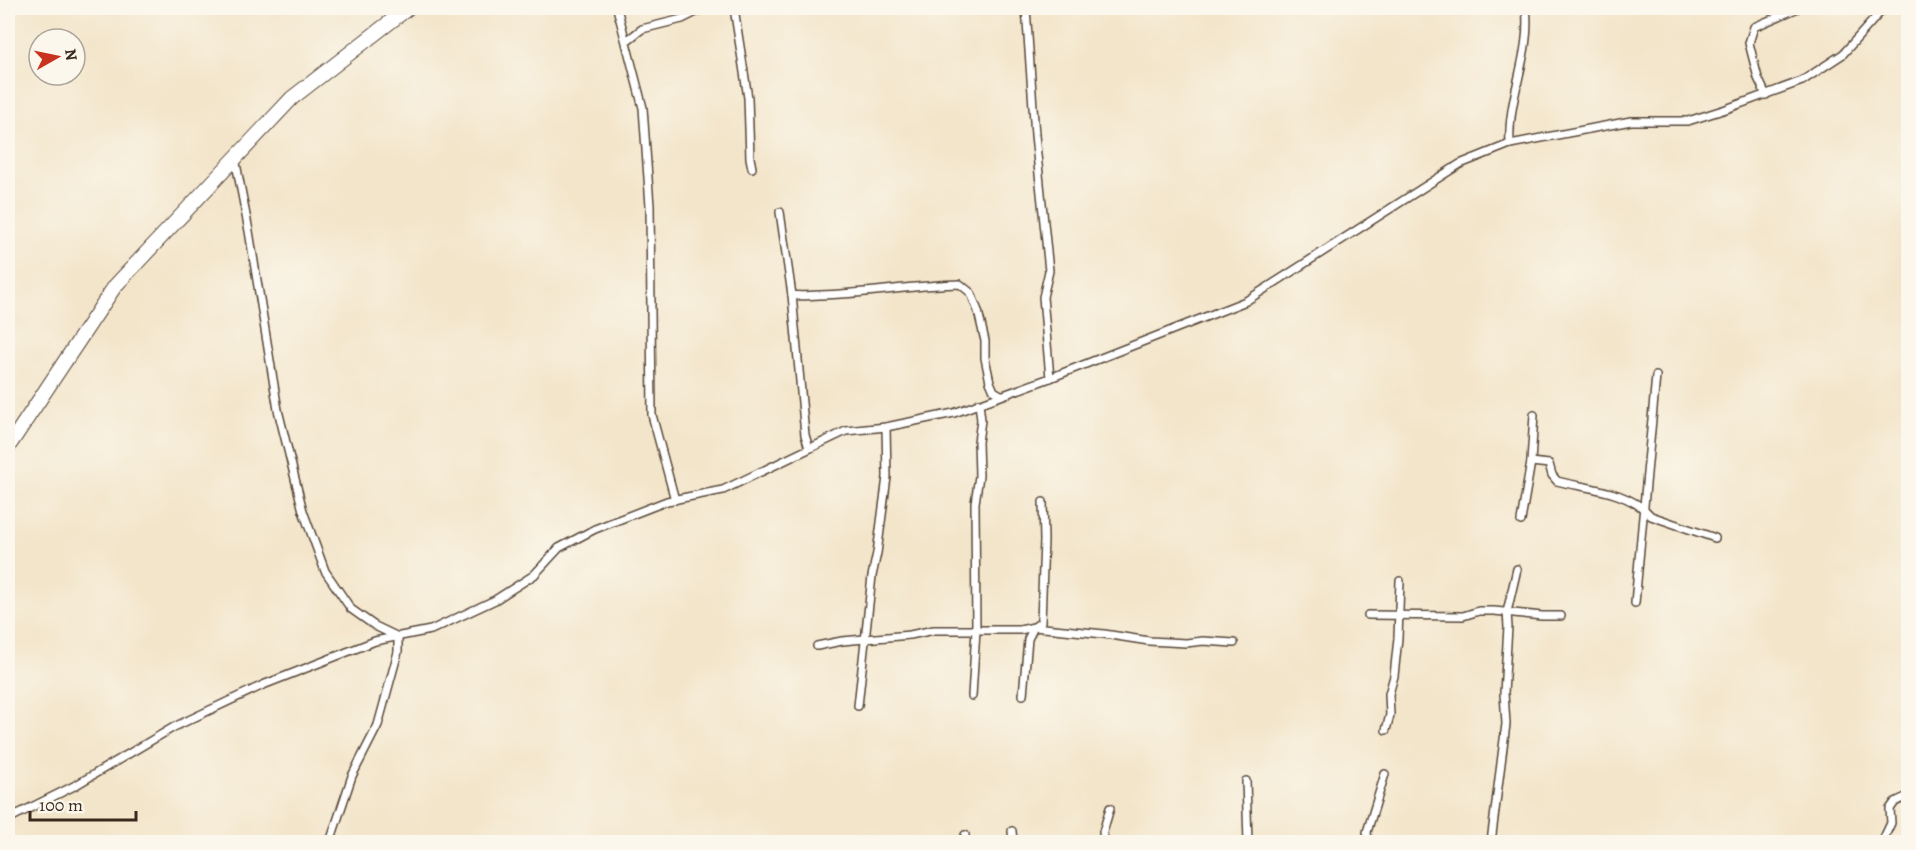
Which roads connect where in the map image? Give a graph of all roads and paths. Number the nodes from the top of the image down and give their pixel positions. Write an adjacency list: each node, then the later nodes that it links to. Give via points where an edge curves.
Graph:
1 (408, 8): 12 (highway, via 292,98)
2 (616, 8): 25 (street, via 643,108 650,206 652,415)
3 (704, 8): 9 (street, via 682,19 642,29)
4 (734, 8): 13 (street, via 748,98)
5 (1026, 8): 17 (street, via 1049,271 1043,297)
6 (1526, 8): 11 (street, via 1528,23 1509,124)
7 (1798, 8): 10 (street, via 1754,27 1749,43)
8 (1884, 8): 10 (street, via 1843,54 1802,81)
9 (629, 39)
10 (1766, 94): 11 (street, via 1688,121 1631,121)
11 (1510, 144): 17 (street, via 1460,164 1246,301)
12 (235, 158): 22 (highway, via 115,286); 39 (street, via 278,410 303,511 325,571 351,609)
13 (752, 168)
14 (780, 212): 15 (street)
15 (792, 295): 18 (street, via 960,284 971,293 978,311 990,382); 23 (street)
16 (1656, 376): 27 (street)
17 (1050, 378): 18 (street)
18 (1001, 395): 19 (street)
19 (979, 403): 21 (street, via 954,413); 38 (street)
20 (1534, 415): 24 (street)
21 (886, 426): 23 (street, via 846,431); 40 (street, via 887,477)
22 (8, 447)
23 (809, 448): 25 (street, via 723,490)
24 (1532, 462): 27 (street, via 1549,464 1557,481 1610,493); 28 (street)
25 (675, 500): 39 (street, via 595,529 559,548 534,575 495,600 431,630)
26 (1043, 502): 37 (street, via 1041,622)
27 (1644, 507): 29 (street, via 1651,516); 32 (street)
28 (1521, 521)
29 (1715, 538)
30 (1517, 569): 33 (street)
31 (1400, 581): 35 (street)
32 (1635, 603)
33 (1507, 612): 35 (street); 36 (street); 58 (street, via 1506,724)
34 (1368, 615): 35 (street)
35 (1398, 616): 46 (street)
36 (1561, 616)
37 (1034, 627): 38 (street); 41 (street, via 1149,641); 43 (street, via 1028,639)
38 (976, 630): 40 (street, via 934,630); 44 (street)
39 (398, 637): 51 (street, via 375,641 263,685 174,727 76,785); 53 (street, via 398,652 378,725 352,776)
40 (866, 639): 42 (street); 45 (street)
41 (1234, 643)
42 (817, 646)
43 (1023, 695)
44 (972, 696)
45 (858, 706)
46 (1386, 730)
47 (1385, 774): 57 (street, via 1367,832)
48 (1246, 781): 56 (street)
49 (1908, 796): 59 (street, via 1890,809 1891,823)
50 (1110, 807): 55 (street)
51 (8, 819)
52 (1012, 831): 54 (street)
53 (330, 843)
54 (1013, 843)
55 (1104, 843)
56 (1248, 843)
57 (1368, 843)
58 (1491, 843)
59 (1882, 843)

